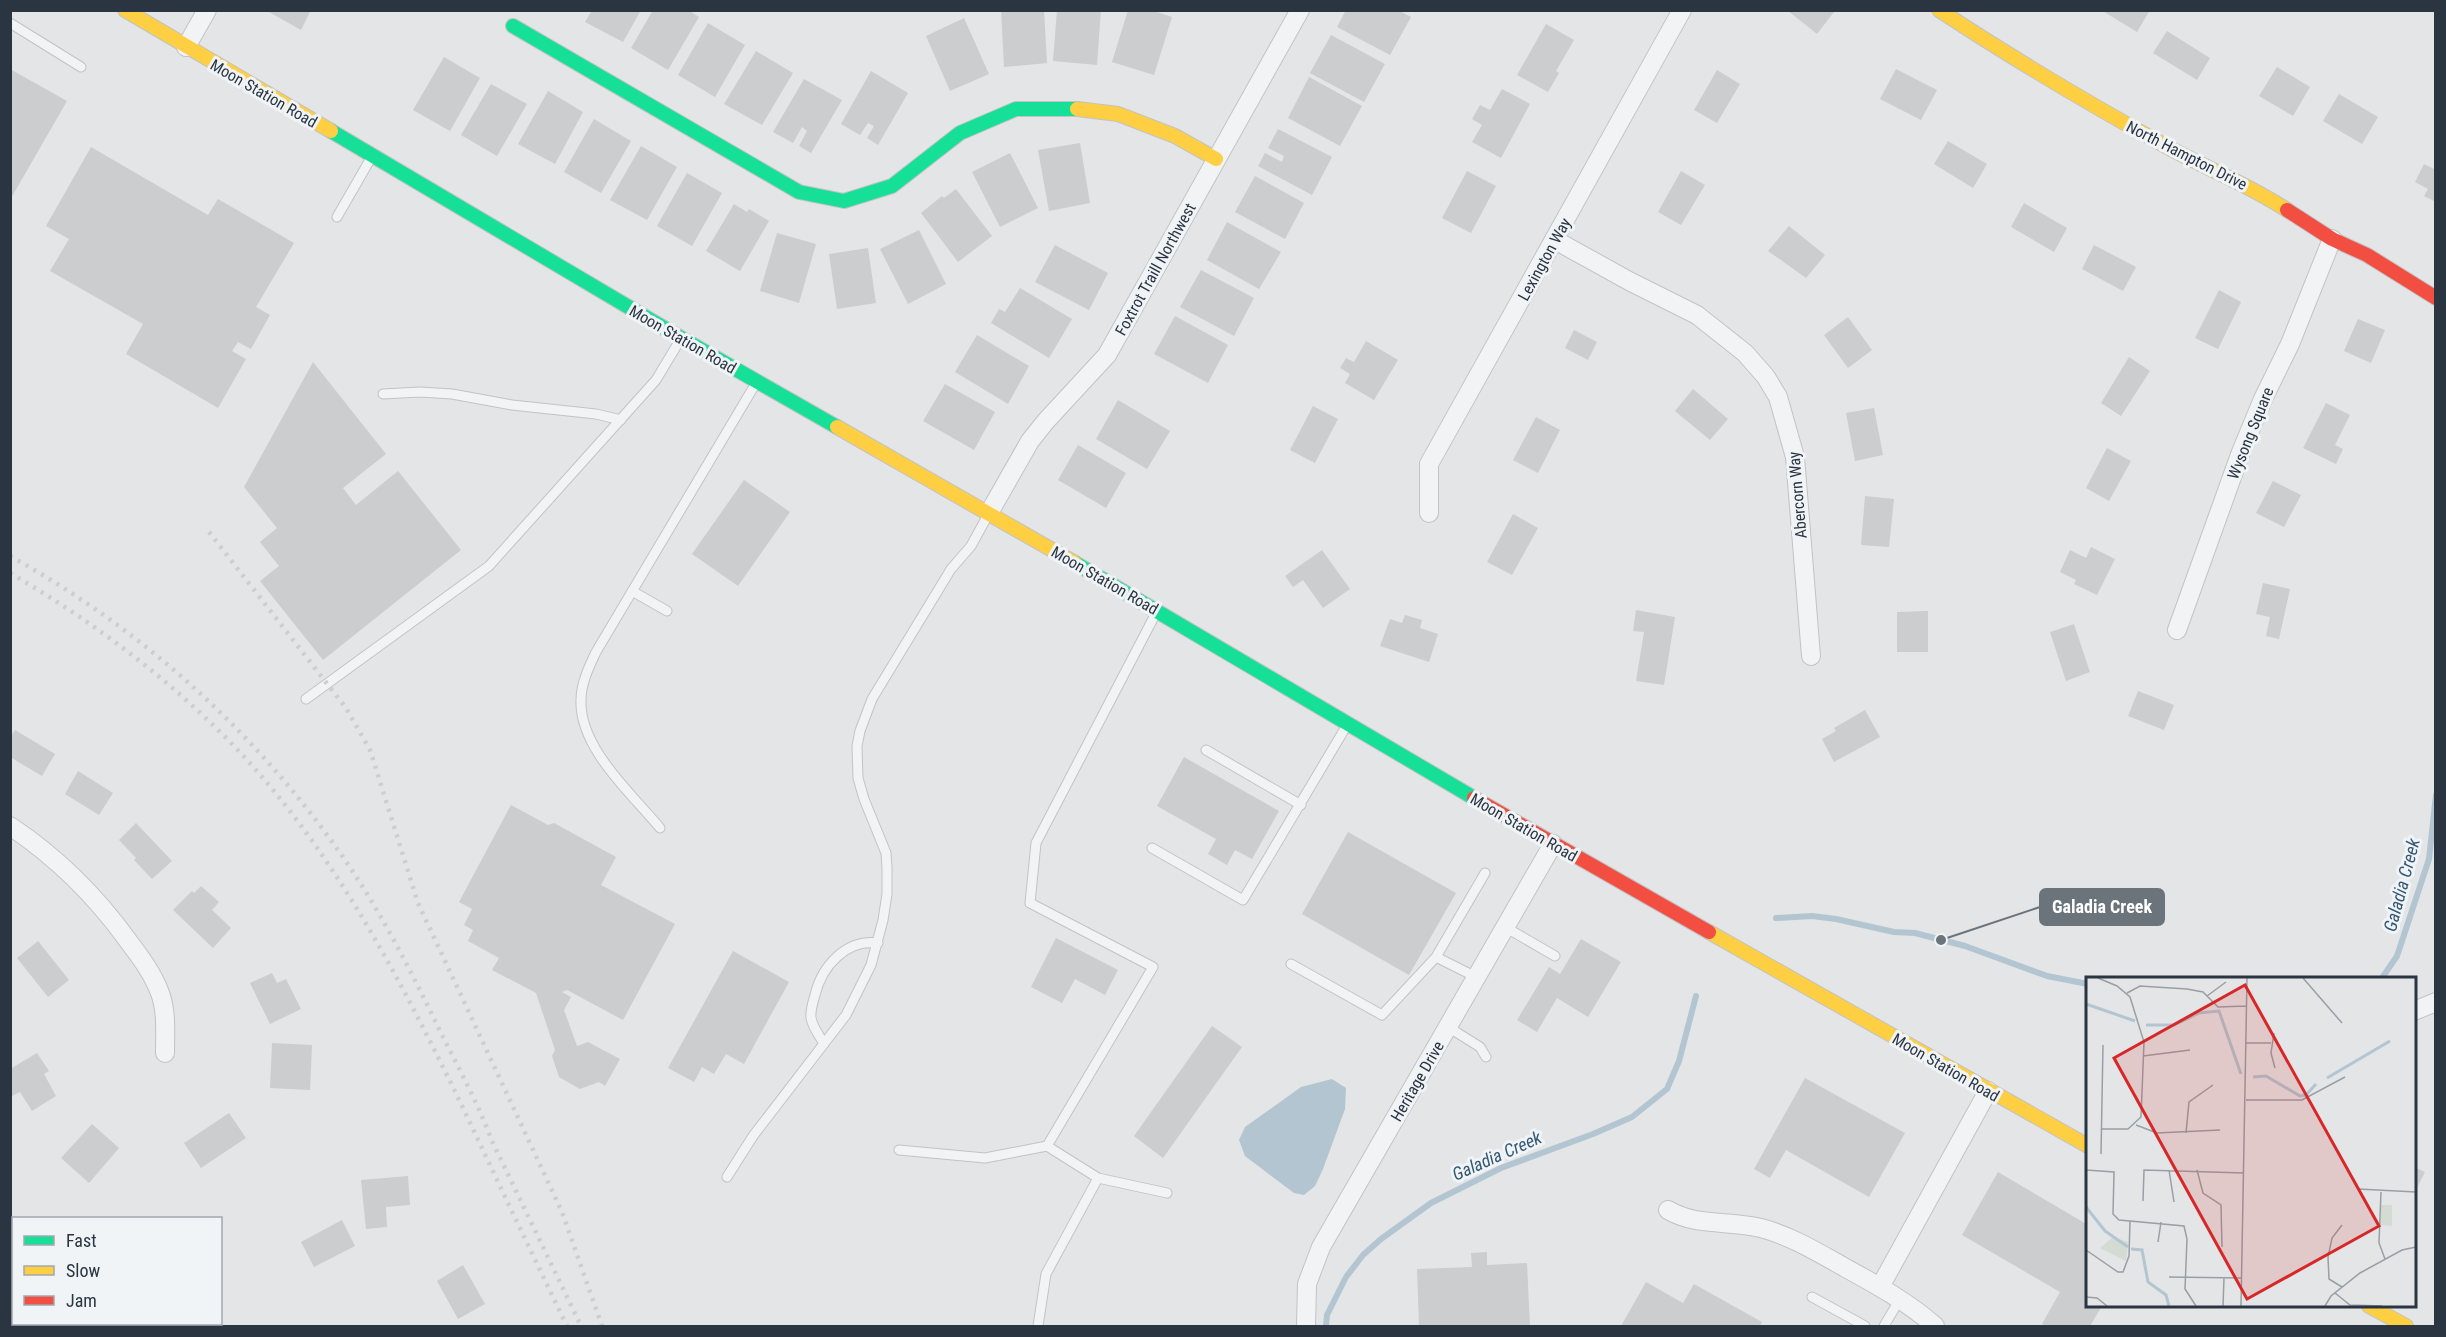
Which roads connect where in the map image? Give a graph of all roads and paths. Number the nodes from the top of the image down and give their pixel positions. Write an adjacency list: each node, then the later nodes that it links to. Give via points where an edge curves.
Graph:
1 (125, 10): 8 (street, Moon Station Road)
2 (207, 10): 8 (street)
3 (1299, 10): 11 (street, Foxtrot Traill Northwest)
4 (1682, 10): 14 (street, Lexington Way)
5 (1939, 10): 13 (street, North Hampton Drive, via 2015,60 2164,145 2265,195)
6 (10, 23): 9 (lane)
7 (513, 26): 11 (street, via 799,192 844,201 892,186 960,132 1016,110 1065,107 1118,114 1175,136)
8 (186, 47): 10 (street, Moon Station Road)
9 (81, 67)
10 (372, 156): 12 (lane); 16 (street, Moon Station Road)
11 (1216, 159): 20 (street, Foxtrot Traill Northwest, via 1107,355 1030,441)
12 (337, 217)
13 (2332, 239): 15 (street, North Hampton Drive, via 2367,255); 25 (street, Wysong Square, via 2241,452)
14 (1555, 240): 21 (street, Lexington Way, via 1429,464); 26 (street, Abercorn Way, via 1697,315 1745,353 1779,397 1795,457)
15 (2436, 298)
16 (681, 338): 17 (street, Moon Station Road); 19 (lane, via 657,380)
17 (757, 381): 20 (street, Moon Station Road); 22 (lane)
18 (383, 394): 19 (lane, via 452,394)
19 (621, 420): 27 (lane, via 489,566)
20 (989, 513): 24 (street, Moon Station Road); 37 (lane, via 872,699 860,731 858,778 886,853 887,894)
21 (1429, 513)
22 (632, 591): 23 (lane); 32 (lane, via 586,673 580,701 588,734 605,765)
23 (667, 611)
24 (1158, 611): 28 (street, Moon Station Road); 50 (lane, via 1036,843 1030,903 1153,967)
25 (2177, 630)
26 (1811, 656)
27 (306, 699)
28 (1348, 723): 30 (lane); 33 (street, Moon Station Road)
29 (1206, 750): 30 (lane)
30 (1301, 805): 34 (lane, via 1243,900)
31 (10, 826): 46 (street, via 71,872 112,918 148,968 161,995)
32 (660, 828)
33 (1552, 844): 36 (street, Heritage Drive); 48 (street, Moon Station Road)
34 (1152, 848)
35 (1485, 873): 39 (lane)
36 (1505, 927): 38 (lane); 41 (street, Heritage Drive)
37 (878, 943): 45 (lane, via 851,1006); 45 (lane, via 857,944 825,968 811,1016)
38 (1555, 956)
39 (1436, 957): 40 (lane, via 1382,1015); 41 (lane)
40 (1291, 964)
41 (1476, 977): 44 (street, Heritage Drive)
42 (2436, 1002): 43 (street)
43 (2416, 1011)
44 (1448, 1027): 47 (lane, via 1480,1047); 61 (street, Heritage Drive, via 1321,1247 1307,1284)
45 (824, 1044): 52 (lane, via 753,1136)
46 (165, 1053)
47 (1486, 1057)
48 (1989, 1091): 49 (street, Moon Station Road); 56 (street)
49 (2086, 1145)
50 (1047, 1146): 51 (lane, via 985,1158); 53 (lane)
51 (899, 1150)
52 (727, 1177)
53 (1098, 1178): 54 (lane); 60 (lane, via 1046,1274)
54 (1167, 1193)
55 (1668, 1210): 56 (street, via 1698,1222 1775,1232)
56 (1880, 1287): 58 (street)
57 (1812, 1297): 62 (lane)
58 (1900, 1299): 63 (lane); 64 (street)
59 (2373, 1307): 65 (street)
60 (1038, 1326)
61 (1306, 1326)
62 (1865, 1326)
63 (1884, 1326)
64 (1935, 1326)
65 (2406, 1326)

